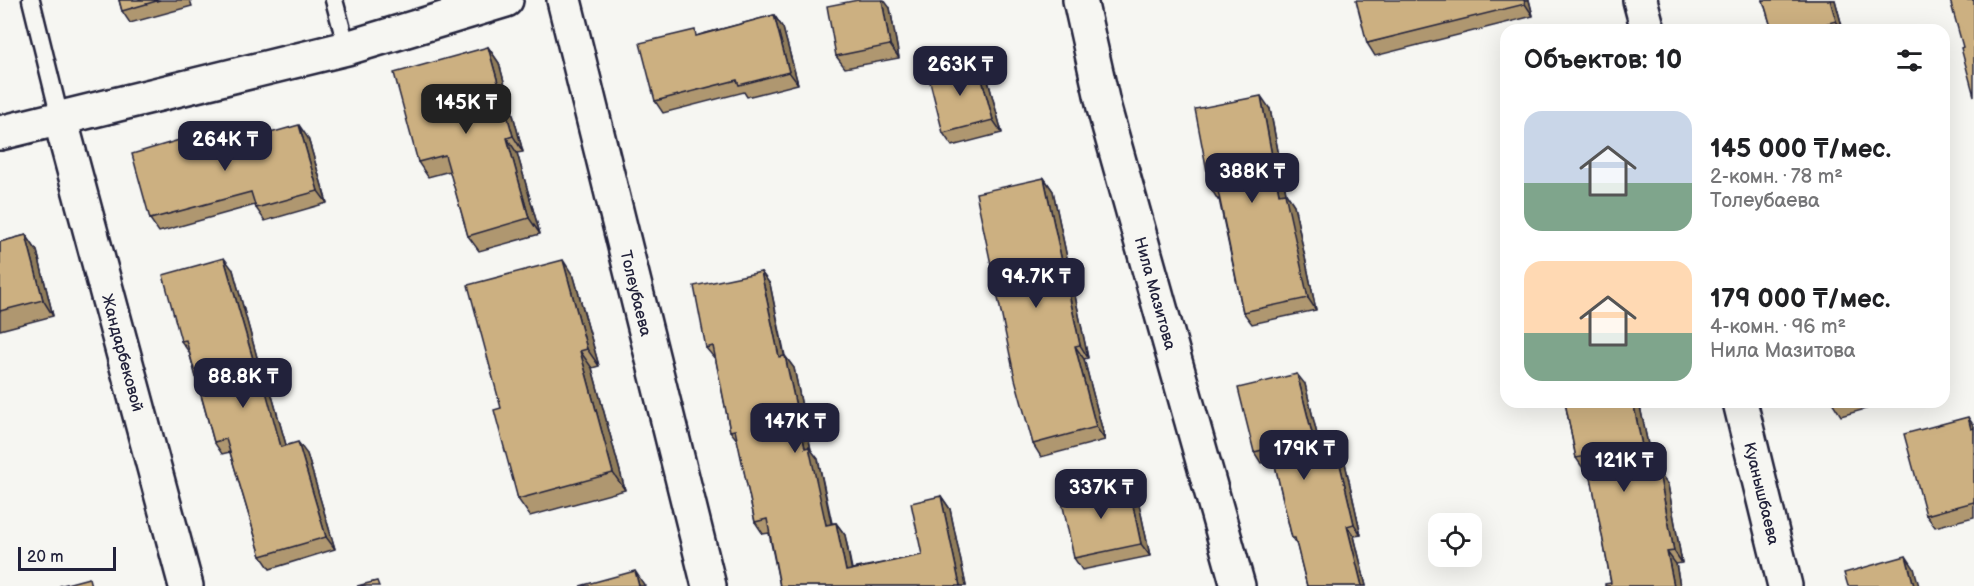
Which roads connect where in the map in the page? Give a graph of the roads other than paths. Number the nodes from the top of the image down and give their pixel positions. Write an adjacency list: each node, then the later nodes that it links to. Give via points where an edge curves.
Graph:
1 (31, 0): 9 (lane)
2 (334, 0): 8 (lane)
3 (506, 0): 8 (street)
4 (564, 0): 13 (street, Толеубаева)
5 (1080, 0): 14 (street, Нила Мазитова, via 1104,108)
6 (1640, 0): 7 (street)
7 (1646, 24)
8 (347, 48): 9 (street)
9 (60, 118): 10 (street); 12 (street, Жандарбековой)
10 (0, 133)
11 (1741, 408): 15 (street, Куанышбаева)
12 (186, 586)
13 (709, 586)
14 (1238, 586)
15 (1785, 586)

